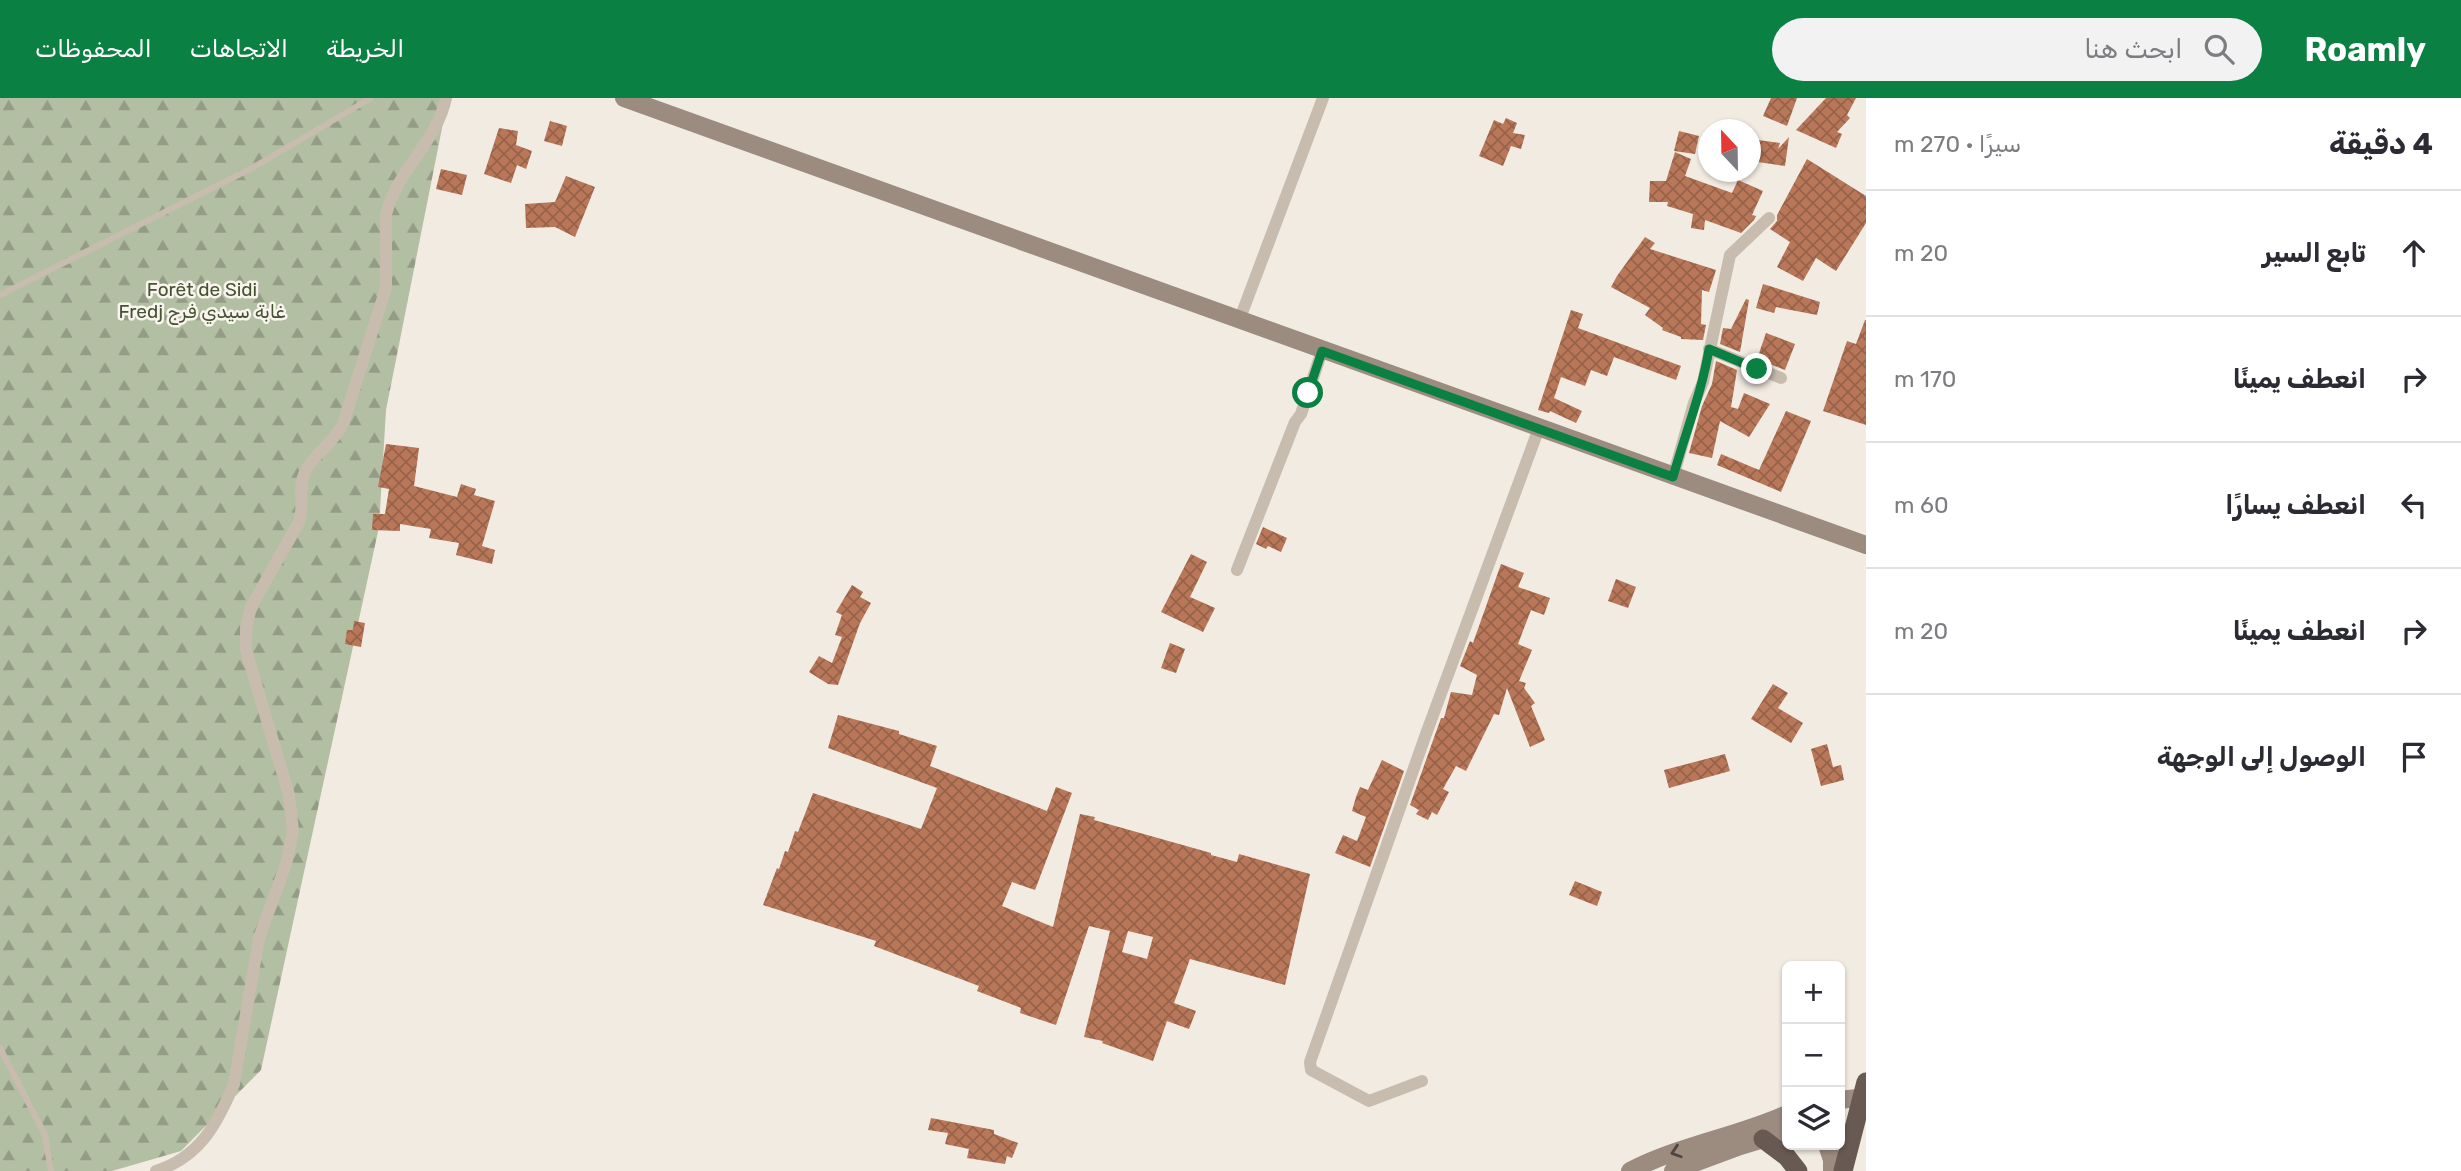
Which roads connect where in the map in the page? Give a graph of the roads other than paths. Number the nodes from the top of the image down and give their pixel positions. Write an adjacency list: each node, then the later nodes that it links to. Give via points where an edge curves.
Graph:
1 (371, 98): 6 (lane, via 254,167)
2 (446, 98): 27 (street, via 438,124 388,205 383,298 343,424 305,471 299,522 251,607 246,650 289,795 290,849 260,938 234,1084 203,1142 187,1157)
3 (624, 98): 7 (main road)
4 (1323, 98): 7 (street)
5 (1769, 218): 8 (street, via 1730,256)
6 (0, 295)
7 (1239, 321): 9 (main road)
8 (1709, 349): 10 (street); 12 (street)
9 (1322, 351): 11 (main road); 14 (street)
10 (1781, 378)
11 (1539, 428): 12 (main road); 16 (street, via 1310,1062 1311,1070 1369,1101)
12 (1673, 477): 13 (main road)
13 (1866, 545)
14 (1237, 570)
15 (0, 1048): 26 (lane, via 45,1135)
16 (1422, 1081)
17 (1865, 1092): 18 (main road); 25 (highway)
18 (1845, 1098)
19 (1782, 1117): 22 (main road)
20 (1782, 1133): 21 (main road)
21 (1763, 1139): 22 (main road); 30 (highway)
22 (1739, 1140): 28 (main road, one-way to 28, via 1671,1153); 29 (main road)
23 (1866, 1142): 25 (highway, via 1857,1145)
24 (1829, 1150): 31 (main road)
25 (1845, 1162)
26 (51, 1171)
27 (156, 1171)
28 (1630, 1171)
29 (1674, 1171)
30 (1798, 1171)
31 (1832, 1171)

